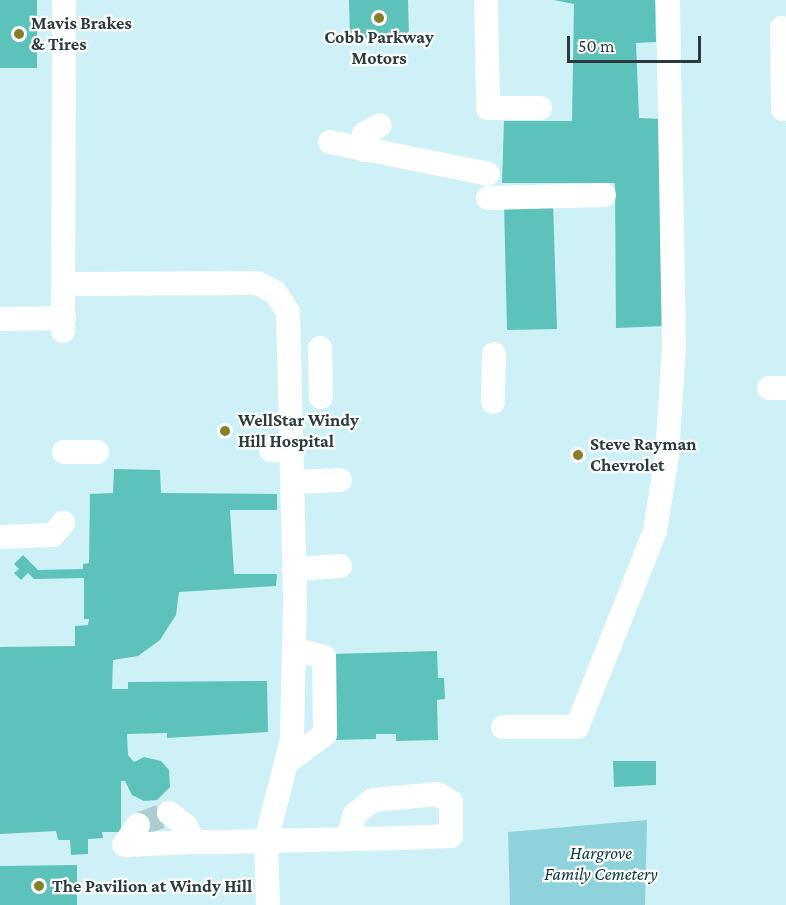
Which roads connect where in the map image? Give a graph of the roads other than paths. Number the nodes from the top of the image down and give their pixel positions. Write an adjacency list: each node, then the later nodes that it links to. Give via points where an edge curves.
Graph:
1 (64, 0): 11 (lane)
2 (486, 0): 5 (lane, via 488,108)
3 (668, 0): 26 (lane, via 674,345 667,455 655,531 577,727)
4 (782, 28): 6 (lane)
5 (540, 108)
6 (786, 109)
7 (380, 125): 9 (lane, via 364,134)
8 (330, 142): 9 (lane)
9 (364, 150): 10 (lane, via 488,186)
10 (604, 195)
11 (66, 284): 12 (lane, via 63,324); 20 (lane, via 251,283 271,289 281,298 290,321 282,450)
12 (0, 320)
13 (320, 348): 15 (lane)
14 (494, 354): 16 (lane)
15 (321, 397)
16 (493, 402)
17 (64, 452): 18 (lane)
18 (97, 452)
19 (340, 480): 20 (lane)
20 (293, 482): 24 (lane)
21 (63, 523): 22 (lane, via 53,536)
22 (0, 537)
23 (340, 566): 24 (lane)
24 (294, 569): 25 (lane)
25 (289, 642): 27 (lane); 27 (lane, via 324,657 325,734)
26 (502, 727)
27 (290, 760): 31 (lane)
28 (169, 813): 32 (lane, via 185,825)
29 (138, 825): 32 (lane, via 124,845)
30 (348, 839): 31 (lane)
31 (266, 841): 32 (lane); 33 (lane)
32 (194, 842)
33 (268, 905)

